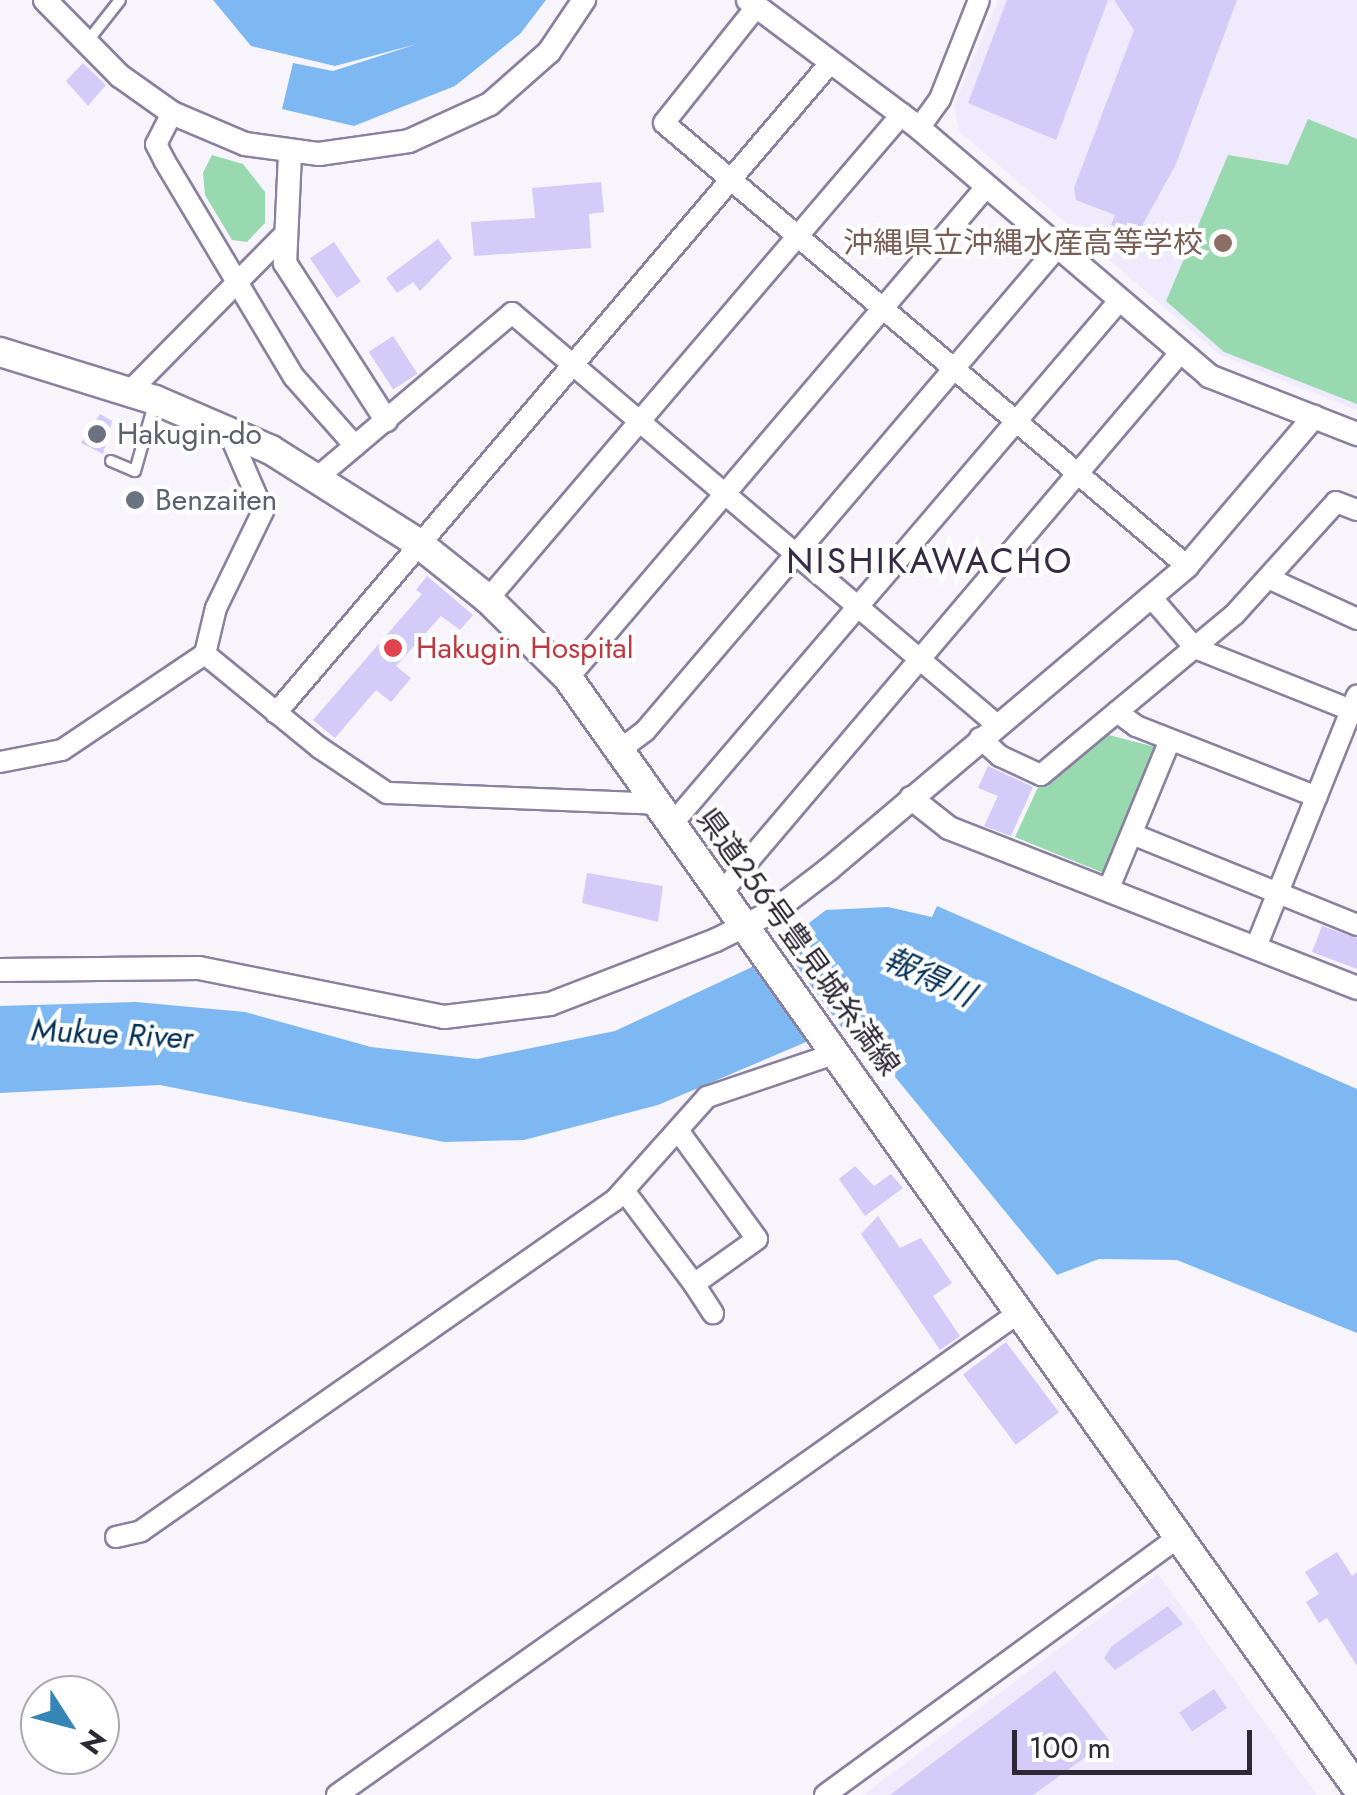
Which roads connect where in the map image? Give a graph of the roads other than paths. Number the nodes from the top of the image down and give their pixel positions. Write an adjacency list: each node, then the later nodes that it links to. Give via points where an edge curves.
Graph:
1 (45, 0): 6 (street)
2 (120, 0): 6 (lane)
3 (584, 0): 10 (street, via 527,75 462,120 378,148)
4 (979, 0): 9 (street, via 940,99)
5 (753, 3): 7 (street); 11 (street, via 664,123)
6 (87, 42): 8 (street)
7 (830, 62): 9 (street); 11 (street)
8 (172, 113): 10 (street); 16 (street, via 156,144)
9 (910, 121): 12 (street); 13 (street)
10 (290, 154): 14 (street)
11 (730, 179): 13 (street); 21 (street)
12 (986, 187): 15 (street); 18 (street)
13 (798, 236): 18 (street); 27 (street)
14 (281, 238): 16 (street); 25 (street, via 284,263)
15 (1057, 248): 17 (street); 22 (street)
16 (237, 276): 23 (street); 30 (street, via 294,377)
17 (1119, 301): 20 (street); 26 (street)
18 (882, 308): 22 (street); 34 (street)
19 (0, 352): 23 (main road, 県道256号豊見城糸満線)
20 (1180, 353): 24 (street, via 1208,376); 32 (street)
21 (571, 364): 25 (street, via 512,313); 27 (street); 36 (street)
22 (954, 368): 26 (street); 37 (street)
23 (141, 397): 28 (main road, 県道256号豊見城糸満線); 31 (lane, via 135,472)
24 (1314, 417): 29 (street); 38 (street)
25 (386, 420): 30 (street)
26 (1016, 421): 32 (street); 42 (street)
27 (639, 422): 34 (street); 41 (street)
28 (227, 428): 33 (main road, 県道256号豊見城糸満線); 45 (street, via 263,511 216,608)
29 (1357, 434)
30 (356, 446): 33 (street)
31 (111, 461)
32 (1078, 474): 38 (street); 46 (street)
33 (318, 477): 36 (main road, 県道256号豊見城糸満線)
34 (724, 494): 37 (street); 47 (street)
35 (1357, 510): 39 (street, via 1336,502)
36 (418, 543): 41 (main road, 県道256号豊見城糸満線); 49 (street)
37 (794, 553): 42 (street); 53 (street)
38 (1187, 566): 40 (street)
39 (1268, 578): 43 (street); 44 (street)
40 (1151, 597): 44 (street); 51 (street)
41 (488, 598): 47 (main road, 県道256号豊見城糸満線)
42 (857, 607): 46 (street); 57 (street)
43 (1357, 619)
44 (1195, 648): 48 (street); 50 (street)
45 (205, 654): 49 (street); 54 (street, via 62,750)
46 (920, 660): 51 (street); 60 (street)
47 (568, 678): 53 (main road, 県道256号豊見城糸満線)
48 (1354, 703): 55 (street)
49 (276, 712): 57 (street, via 388,792)
50 (1117, 712): 51 (street, via 1040,774 1000,756); 52 (street)
51 (988, 731): 56 (street)
52 (1170, 740): 55 (street); 58 (street)
53 (621, 750): 57 (main road, 県道256号豊見城糸満線)
54 (0, 762)
55 (1317, 797): 61 (street)
56 (911, 798): 59 (street, via 949,828); 63 (street)
57 (666, 813): 60 (main road, 県道256号豊見城糸満線)
58 (1132, 834): 59 (street); 61 (street)
59 (1109, 888): 64 (street)
60 (722, 892): 63 (main road, 県道256号豊見城糸満線)
61 (1278, 893): 62 (street); 64 (street)
62 (1357, 923)
63 (754, 937): 65 (street, via 550,1004 475,1016 390,1011 285,981 199,968); 67 (main road, 県道256号豊見城糸満線)
64 (1256, 947): 66 (street)
65 (0, 970)
66 (1357, 988)
67 (833, 1047): 68 (street, via 706,1097); 71 (main road, 県道256号豊見城糸満線)
68 (680, 1133): 69 (street); 70 (street, via 757,1240)
69 (625, 1192): 70 (street); 73 (street, via 140,1532)
70 (694, 1284): 72 (street)
71 (1020, 1312): 74 (main road, 県道256号豊見城糸満線); 76 (street)
72 (714, 1313)
73 (116, 1537)
74 (1179, 1538): 75 (main road, 県道256号豊見城糸満線); 77 (street)
75 (1357, 1788)
76 (337, 1795)
77 (825, 1795)

